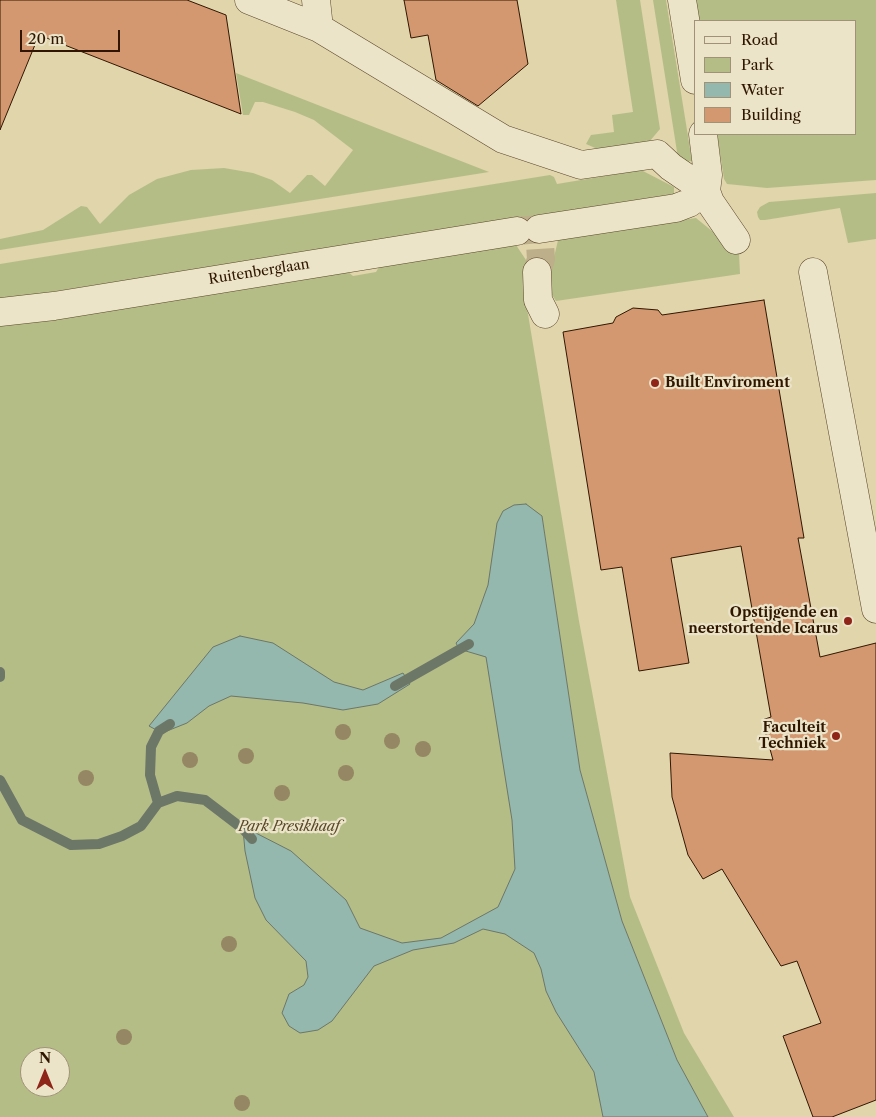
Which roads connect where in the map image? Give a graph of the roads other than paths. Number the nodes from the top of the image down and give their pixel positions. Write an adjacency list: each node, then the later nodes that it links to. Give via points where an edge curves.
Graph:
1 (249, 0): 4 (street)
2 (316, 0): 4 (street)
3 (682, 0): 5 (street)
4 (319, 28): 7 (street, via 503,139 581,165 658,154 670,167)
5 (694, 74)
6 (703, 135): 7 (street, via 708,175)
7 (706, 191): 8 (street); 11 (street, Ruitenberglaan, via 676,208)
8 (736, 240)
9 (537, 272): 12 (street, via 538,300)
10 (813, 272): 13 (street)
11 (0, 312)
12 (545, 314)
13 (876, 609)

